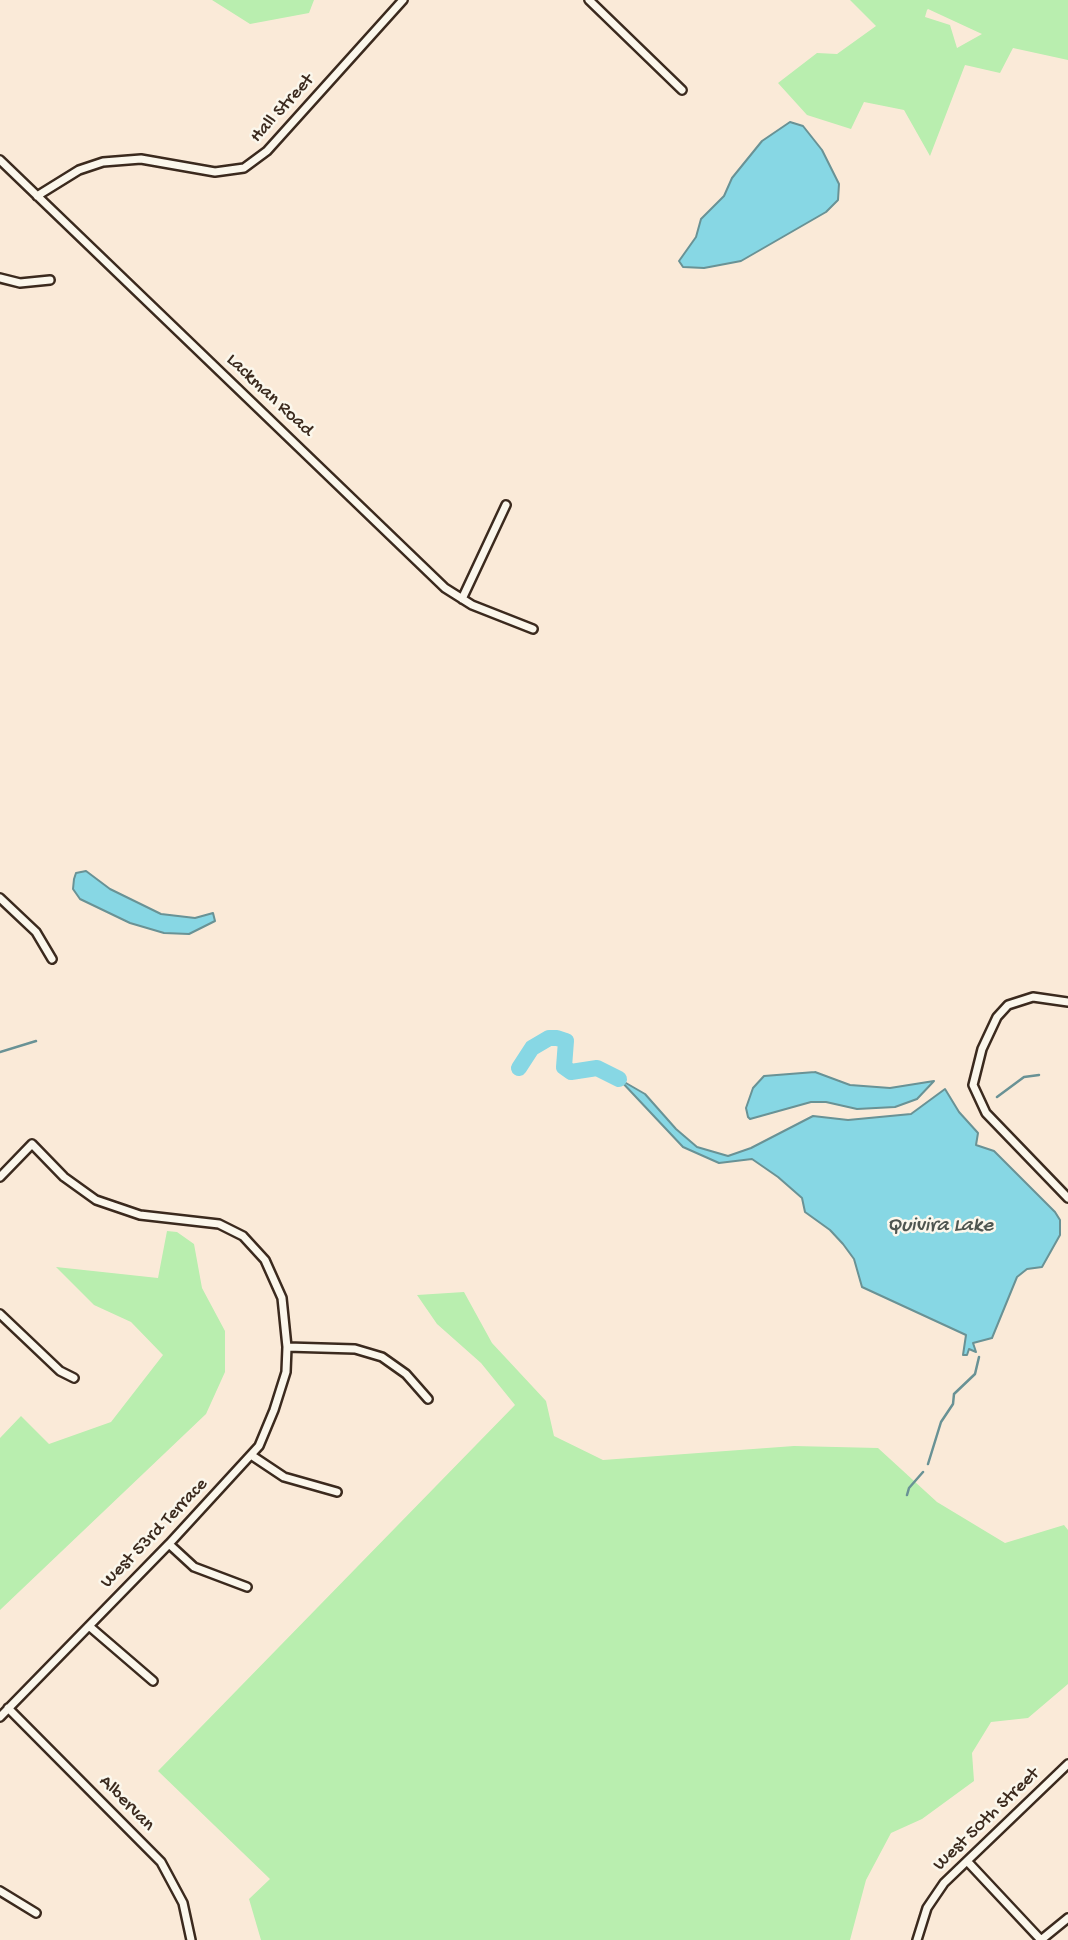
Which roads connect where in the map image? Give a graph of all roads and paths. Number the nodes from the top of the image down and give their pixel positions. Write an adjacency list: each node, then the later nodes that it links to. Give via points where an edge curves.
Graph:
1 (403, 0): 5 (street, Hall Street, via 267,151 244,168 215,172 141,159 103,162 79,170)
2 (589, 0): 3 (street)
3 (682, 90)
4 (0, 160): 5 (street, Lackman Road)
5 (37, 195): 9 (street, Lackman Road, via 445,588)
6 (0, 278): 7 (street, via 20,283)
7 (50, 280)
8 (506, 505): 9 (street)
9 (462, 599): 10 (street, Lackman Road)
10 (533, 629)
11 (0, 898): 12 (street, via 36,932)
12 (52, 959)
13 (1068, 1002): 15 (street, via 1033,997 1019,1000 997,1017 973,1085 979,1104)
14 (0, 1177): 17 (street, West 53rd Terrace, via 32,1144 64,1177 96,1200 139,1215 219,1224 243,1236 265,1260 282,1298)
15 (1068, 1198)
16 (0, 1314): 18 (street, via 60,1371)
17 (287, 1347): 19 (street, via 355,1349 382,1357 406,1374); 20 (street, West 53rd Terrace, via 286,1372 274,1410)
18 (74, 1378)
19 (428, 1399)
20 (251, 1455): 21 (street, via 284,1477); 22 (street, West 53rd Terrace)
21 (337, 1492)
22 (169, 1544): 23 (street, via 194,1567); 24 (street, West 53rd Terrace)
23 (247, 1587)
24 (89, 1626): 25 (street); 26 (street, West 53rd Terrace)
25 (153, 1681)
26 (8, 1709): 27 (street, West 53rd Terrace); 33 (street, Albervan, via 161,1863 183,1903)
27 (0, 1717)
28 (1068, 1764): 29 (street, West 50th Street)
29 (967, 1861): 34 (street, West 50th Street, via 932,1899); 35 (street)
30 (0, 1891): 31 (street)
31 (36, 1913)
32 (1068, 1917): 35 (street)
33 (191, 1940)
34 (917, 1940)
35 (1041, 1940)

